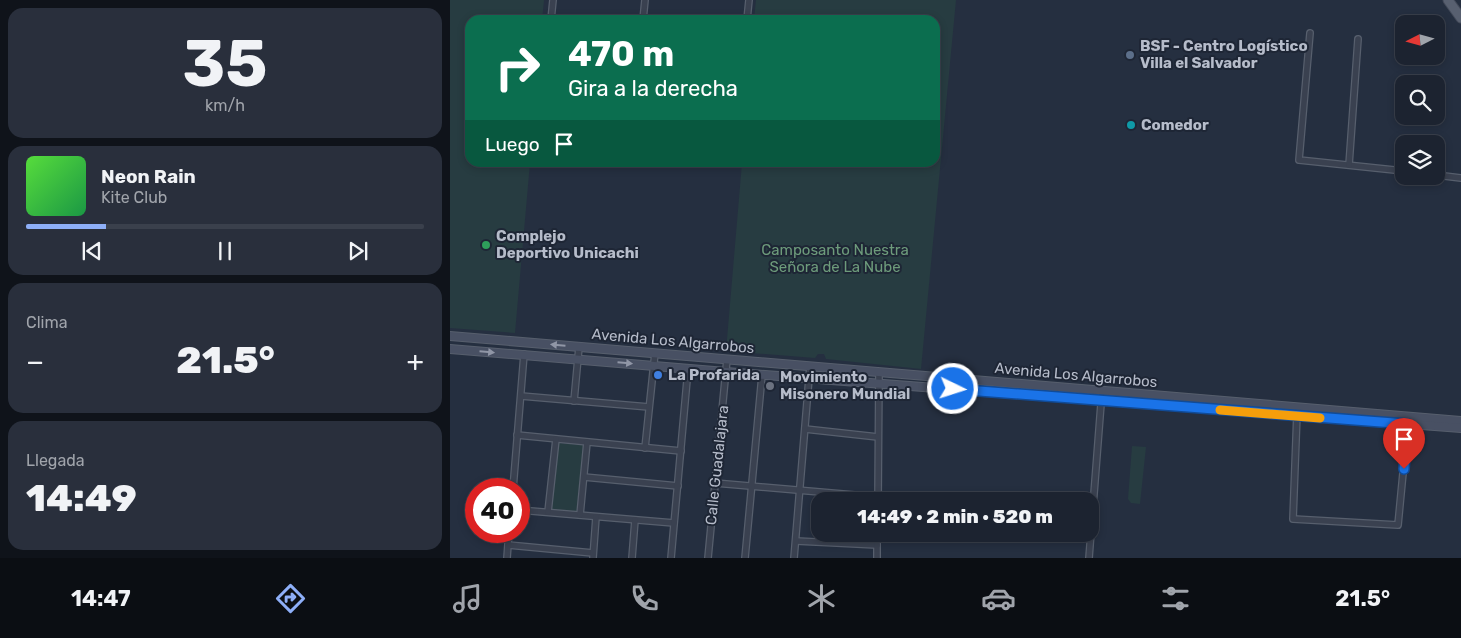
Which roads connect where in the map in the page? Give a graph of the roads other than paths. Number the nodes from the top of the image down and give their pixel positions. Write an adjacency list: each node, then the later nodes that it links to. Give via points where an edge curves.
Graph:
1 (552, 0): 5 (street)
2 (645, 0): 6 (street)
3 (749, 0): 7 (street)
4 (1448, 0): 8 (main road)
5 (551, 15)
6 (644, 15)
7 (748, 15)
8 (1461, 18)
9 (1310, 33): 11 (street, via 1299,160)
10 (1358, 39): 11 (street)
11 (1349, 166): 12 (street)
12 (1395, 170)
13 (1445, 176): 14 (street)
14 (1461, 178)
15 (450, 336): 16 (street, Avenida Los Algarrobos)
16 (525, 343): 17 (street, Avenida Los Algarrobos, one-way to 16); 20 (street)
17 (579, 347): 19 (street, Avenida Los Algarrobos); 21 (street)
18 (450, 349): 20 (street, Avenida Los Algarrobos, one-way to 20)
19 (654, 353): 22 (street, Avenida Los Algarrobos); 23 (street)
20 (524, 354): 21 (street, Avenida Los Algarrobos); 32 (street)
21 (578, 359): 23 (street, Avenida Los Algarrobos, one-way to 23); 33 (street)
22 (727, 360): 24 (street, Avenida Los Algarrobos); 26 (street, Calle Guadalajara)
23 (653, 366): 25 (street, Avenida Los Algarrobos); 35 (street)
24 (810, 366): 27 (street, Avenida Los Algarrobos); 29 (street)
25 (688, 369): 26 (street, Avenida Los Algarrobos); 46 (street)
26 (726, 372): 28 (street, Avenida Los Algarrobos); 49 (street, Calle Guadalajara)
27 (879, 372): 30 (street); 31 (street, Avenida Los Algarrobos)
28 (762, 375): 29 (street, Avenida Los Algarrobos); 51 (street)
29 (809, 378): 30 (street, Avenida Los Algarrobos); 40 (street)
30 (878, 384): 34 (street, Avenida Los Algarrobos); 42 (street)
31 (1102, 391): 34 (street); 36 (street, Avenida Los Algarrobos)
32 (521, 396): 33 (street); 41 (street)
33 (574, 401): 35 (street)
34 (1101, 401): 36 (street, Avenida Los Algarrobos); 72 (street)
35 (649, 407): 45 (street)
36 (1298, 412): 37 (street, Avenida Los Algarrobos); 37 (street, via 1293,519 1398,525)
37 (1408, 420): 38 (street, Avenida Los Algarrobos); 39 (street, Avenida Los Algarrobos)
38 (1461, 421)
39 (1461, 428)
40 (805, 429): 42 (street); 52 (street)
41 (517, 435): 43 (street); 48 (street)
42 (878, 437): 54 (street)
43 (556, 439): 44 (street); 56 (street)
44 (587, 442): 45 (street); 47 (street)
45 (645, 448): 46 (street)
46 (681, 451): 50 (street)
47 (584, 477): 50 (street); 57 (street)
48 (514, 478)
49 (715, 483): 51 (street); 68 (street, Calle Guadalajara)
50 (678, 486): 60 (street)
51 (752, 486): 52 (street); 69 (street)
52 (800, 490): 53 (street); 61 (street)
53 (817, 492)
54 (878, 492)
55 (530, 511): 56 (street)
56 (548, 512): 57 (street)
57 (580, 515): 58 (street)
58 (596, 517): 59 (street); 64 (street)
59 (635, 520): 60 (street); 66 (street)
60 (674, 524): 67 (street)
61 (796, 541): 63 (street); 70 (street)
62 (508, 545): 64 (street); 65 (street)
63 (877, 545): 71 (street)
64 (593, 556)
65 (507, 558)
66 (632, 558)
67 (671, 558)
68 (708, 558)
69 (746, 558)
70 (794, 558)
71 (877, 558)
72 (1089, 558)

